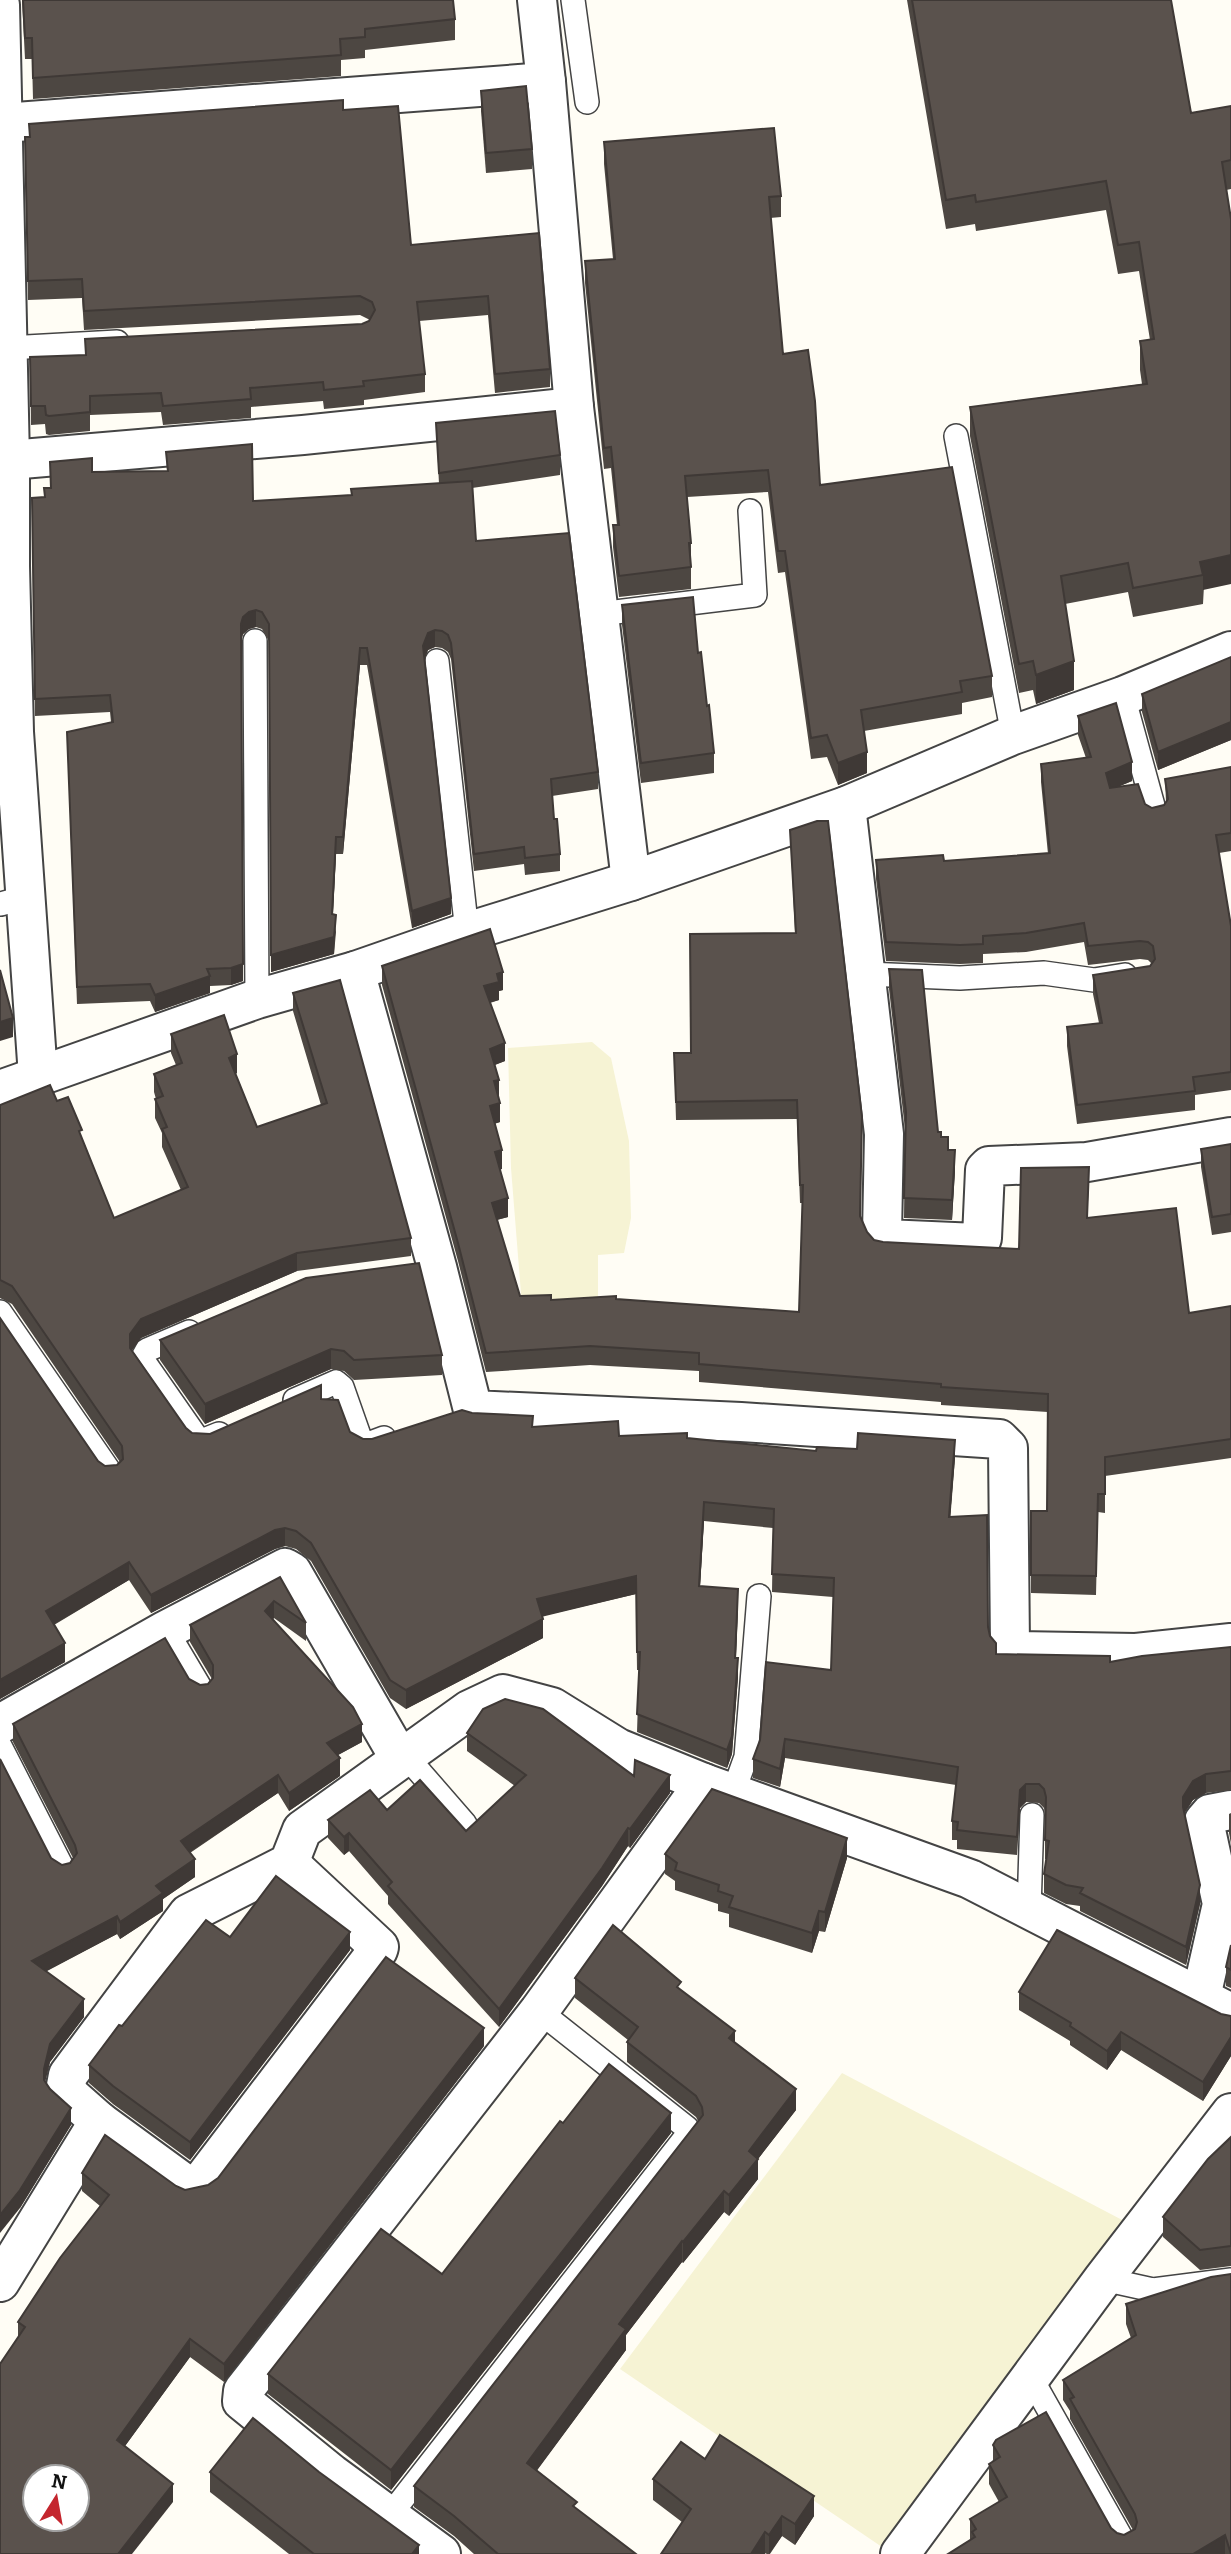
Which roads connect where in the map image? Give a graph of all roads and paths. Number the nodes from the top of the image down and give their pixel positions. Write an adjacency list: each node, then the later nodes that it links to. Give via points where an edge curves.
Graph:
1 (537, 0): 4 (street)
2 (573, 0): 5 (lane)
3 (0, 5): 6 (street)
4 (546, 82): 6 (street); 11 (street)
5 (587, 102)
6 (4, 123): 7 (street)
7 (3, 205): 8 (street)
8 (4, 306): 10 (street)
9 (144, 341): 10 (lane)
10 (8, 348): 13 (street)
11 (574, 407): 13 (street); 16 (street)
12 (956, 436): 22 (lane)
13 (5, 460): 15 (street)
14 (750, 511): 16 (lane, via 755,595)
15 (5, 567): 21 (street)
16 (599, 614): 25 (street)
17 (255, 641): 31 (lane)
18 (1231, 651): 20 (street)
19 (438, 661): 27 (lane)
20 (1123, 696): 22 (street); 24 (lane)
21 (7, 734): 26 (street)
22 (1013, 735): 23 (street)
23 (846, 806): 25 (street); 30 (street)
24 (1155, 813)
25 (631, 881): 27 (street)
26 (13, 901): 32 (street)
27 (467, 932): 28 (street)
28 (355, 971): 31 (street); 43 (street, via 459,1414 741,1422 999,1439 1007,1448 1010,1646 1018,1651 1136,1653)
29 (1142, 973): 30 (lane, via 1094,980 1044,973 960,978)
30 (867, 974): 34 (street, via 884,1134 881,1234 885,1240 977,1243 982,1238 985,1170 989,1166 1087,1162)
31 (257, 999): 32 (street)
32 (38, 1076): 33 (street)
33 (0, 1090)
34 (1231, 1137)
35 (0, 1312): 40 (lane)
36 (207, 1324): 38 (lane, via 148,1350 142,1359 197,1438 204,1440)
37 (276, 1409): 39 (lane, via 336,1382 362,1441 368,1444)
38 (240, 1424)
39 (407, 1431)
40 (110, 1472)
41 (759, 1596): 48 (lane, via 746,1757)
42 (166, 1630): 44 (lane); 45 (street); 47 (street, via 285,1568 292,1572)
43 (1231, 1643)
44 (201, 1689)
45 (0, 1724)
46 (0, 1745): 53 (lane)
47 (402, 1757): 48 (street, via 469,1710 503,1694 552,1707 618,1748); 51 (lane); 52 (street, via 302,1830)
48 (718, 1788): 54 (street, via 970,1880); 56 (street)
49 (1231, 1810): 55 (street, via 1210,1814 1204,1821 1222,1904)
50 (1032, 1815): 54 (lane)
51 (465, 1824)
52 (289, 1863): 58 (street, via 188,1914 68,2075 65,2091); 58 (street, via 378,1950 201,2182 188,2186)
53 (63, 1869)
54 (1029, 1910): 55 (street)
55 (1216, 2005)
56 (539, 2011): 63 (street, via 243,2391 242,2401); 63 (lane, via 689,2133)
57 (1231, 2113): 59 (street)
58 (99, 2121): 61 (street)
59 (1104, 2279): 60 (lane, via 1153,2290); 62 (street)
60 (1231, 2280)
61 (0, 2282)
62 (1031, 2378): 64 (lane); 66 (street)
63 (390, 2515): 65 (street)
64 (1123, 2541)
65 (441, 2554)
66 (900, 2554)

